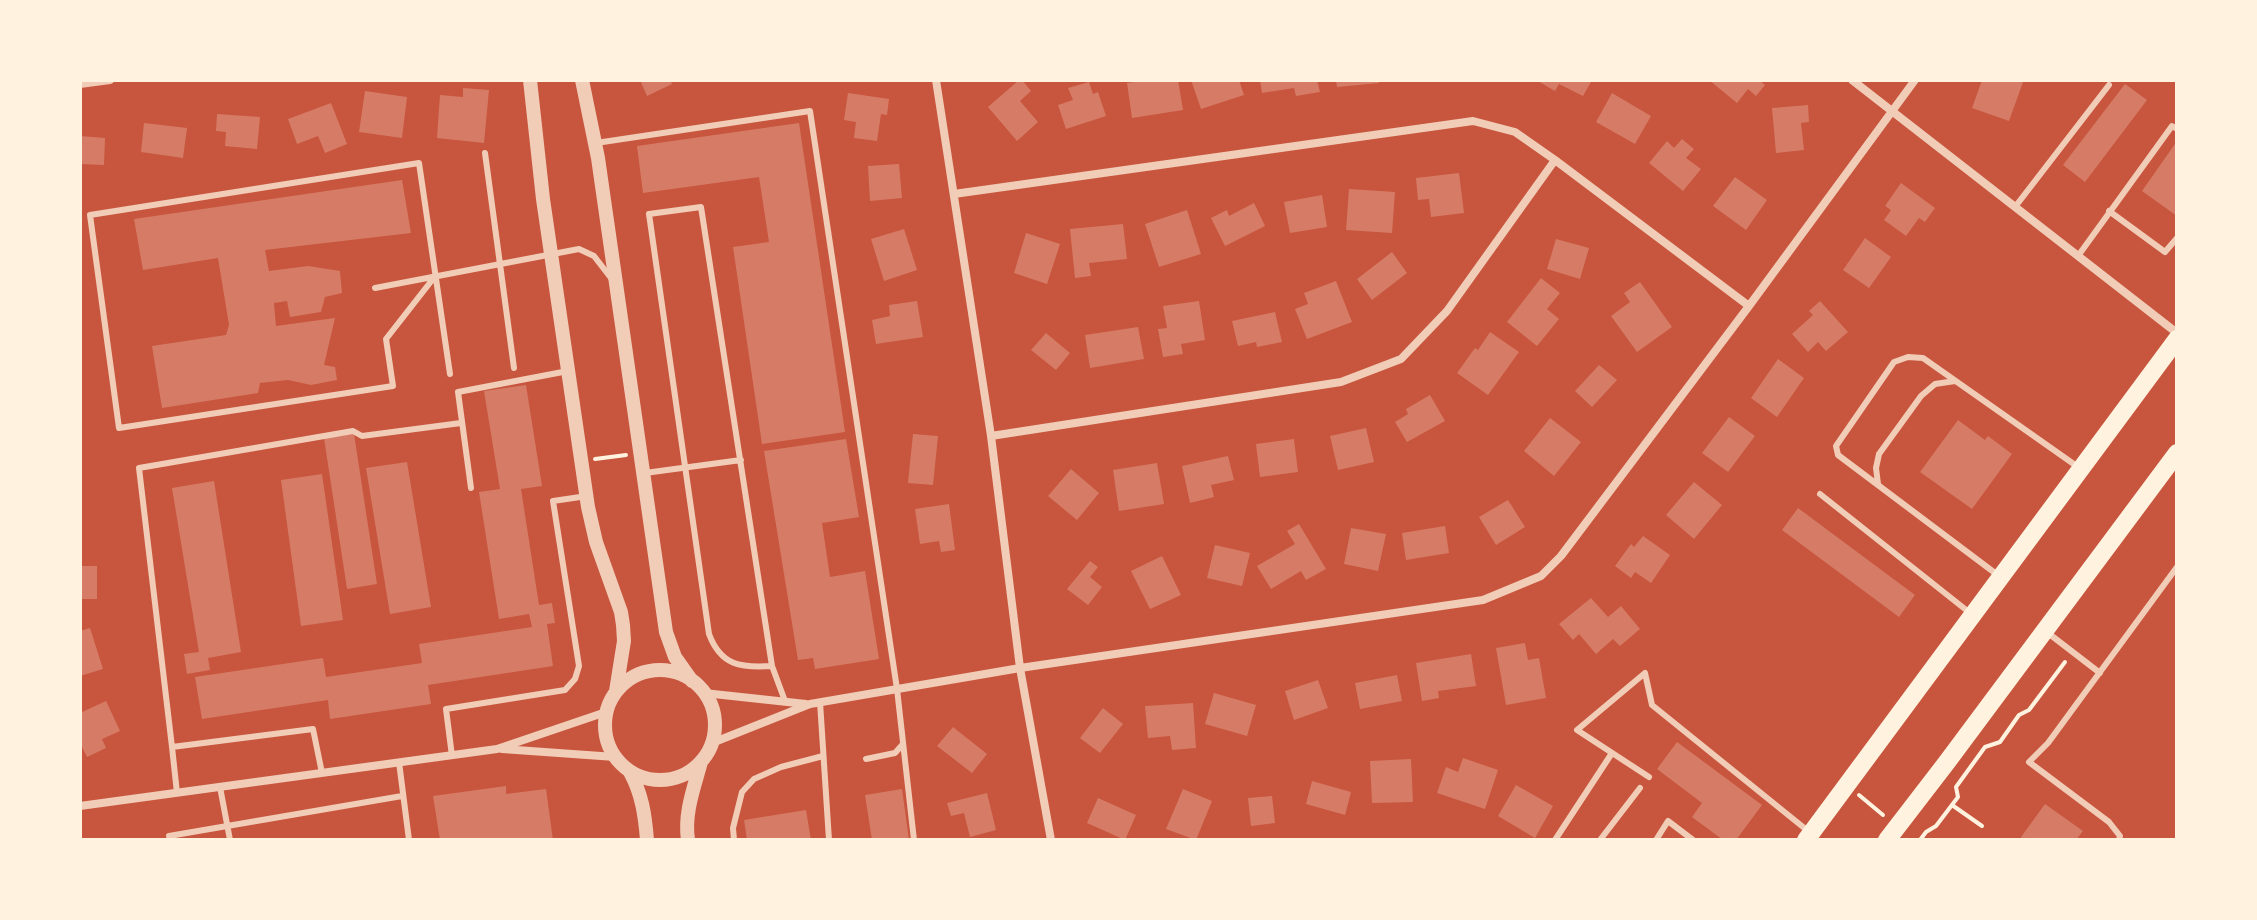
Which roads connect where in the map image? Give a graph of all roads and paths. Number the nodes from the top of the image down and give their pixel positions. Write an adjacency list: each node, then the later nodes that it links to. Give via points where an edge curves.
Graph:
1 (110, 80): 7 (street)
2 (530, 80): 18 (street)
3 (582, 80): 11 (street)
4 (936, 80): 14 (street)
5 (1852, 80): 9 (street)
6 (1915, 80): 9 (street)
7 (80, 84)
8 (2109, 85): 15 (lane)
9 (1892, 111): 15 (street); 24 (street)
10 (2177, 129): 16 (lane, via 2172,126)
11 (596, 143): 22 (street); 53 (lane, via 810,111)
12 (485, 153): 20 (lane)
13 (1555, 160): 14 (street, via 1515,132 1473,121); 24 (street); 32 (street, via 1447,311 1401,359 1341,382)
14 (954, 194): 32 (street)
15 (2015, 207): 19 (street)
16 (2109, 211): 17 (lane, via 2165,252); 19 (lane)
17 (2177, 238)
18 (551, 254): 20 (lane); 22 (lane, via 588,252); 28 (street)
19 (2078, 256): 25 (street)
20 (500, 265): 21 (lane); 27 (lane)
21 (436, 275): 21 (lane, via 419,163 90,215 119,428 393,386 386,339); 23 (lane); 29 (lane)
22 (617, 287): 39 (street)
23 (375, 288)
24 (1749, 306): 50 (street, via 1541,576 1483,600)
25 (2177, 333)
26 (2177, 339): 38 (main road)
27 (514, 368)
28 (568, 371): 31 (lane, via 458,392); 43 (street)
29 (450, 374)
30 (1955, 381): 38 (lane); 40 (lane, via 1935,384 1921,396 1879,454); 40 (lane, via 1923,358 1894,362 1836,446 1838,455)
31 (461, 423): 41 (lane); 61 (lane, via 362,436 353,431 139,468)
32 (991, 436): 50 (street)
33 (2176, 452): 47 (main road)
34 (629, 454): 35 (path)
35 (593, 459)
36 (741, 460): 37 (lane); 37 (lane, via 701,207 649,214); 49 (lane)
37 (686, 467): 39 (lane); 49 (lane, via 714,647 724,659 746,667)
38 (2080, 470): 45 (main road)
39 (644, 473): 52 (street, via 666,632)
40 (1879, 485): 45 (lane)
41 (471, 488)
42 (1820, 494): 46 (lane)
43 (587, 496): 54 (street, via 623,625); 64 (lane, via 553,501 579,666 575,679 565,690 446,709)
44 (2177, 567): 51 (lane)
45 (2001, 577): 46 (main road)
46 (1973, 616): 81 (main road)
47 (2045, 631): 48 (lane); 95 (main road)
48 (2072, 652): 51 (lane); 77 (path, via 2000,742 1985,747 1956,787 1958,797)
49 (772, 666): 56 (lane)
50 (1020, 668): 53 (street); 90 (street)
51 (2100, 673): 97 (lane, via 2029,762 2109,822)
52 (692, 681): 54 (street, via 677,673 643,672); 55 (street)
53 (897, 689): 57 (street); 60 (lane)
54 (616, 691): 58 (street)
55 (704, 693): 56 (street); 59 (street, via 715,726)
56 (785, 701): 57 (street)
57 (815, 703): 59 (street); 65 (lane)
58 (606, 712): 62 (street); 66 (street, via 604,728)
59 (712, 743): 68 (street)
60 (903, 744): 67 (lane, via 895,753); 89 (lane)
61 (172, 747): 71 (lane, via 313,729); 75 (lane)
62 (497, 749): 64 (street); 66 (street)
63 (1612, 753): 72 (lane); 81 (lane, via 1577,730 1645,673 1652,705); 91 (lane)
64 (452, 756): 69 (street)
65 (823, 756): 87 (lane, via 754,779 742,792); 88 (lane)
66 (615, 757): 70 (street)
67 (866, 759)
68 (702, 760): 70 (street, via 668,780); 86 (street, via 688,809)
69 (399, 762): 71 (street); 76 (lane)
70 (629, 771): 85 (street, via 642,799)
71 (322, 773): 73 (street)
72 (1649, 777)
73 (220, 787): 75 (street); 79 (lane)
74 (1640, 788): 92 (lane)
75 (177, 793): 78 (street)
76 (402, 796): 79 (lane); 84 (lane)
77 (1952, 805): 80 (path); 96 (path)
78 (80, 806)
79 (228, 826): 82 (lane, via 169,836); 83 (lane)
80 (1982, 826)
81 (1809, 837)
82 (170, 840)
83 (230, 840)
84 (409, 840)
85 (647, 840)
86 (688, 840)
87 (734, 840)
88 (829, 840)
89 (914, 840)
90 (1051, 840)
91 (1555, 840)
92 (1600, 840)
93 (1656, 840): 94 (lane, via 1668,821)
94 (1693, 840)
95 (1887, 840)
96 (1920, 840)
97 (2119, 840)

